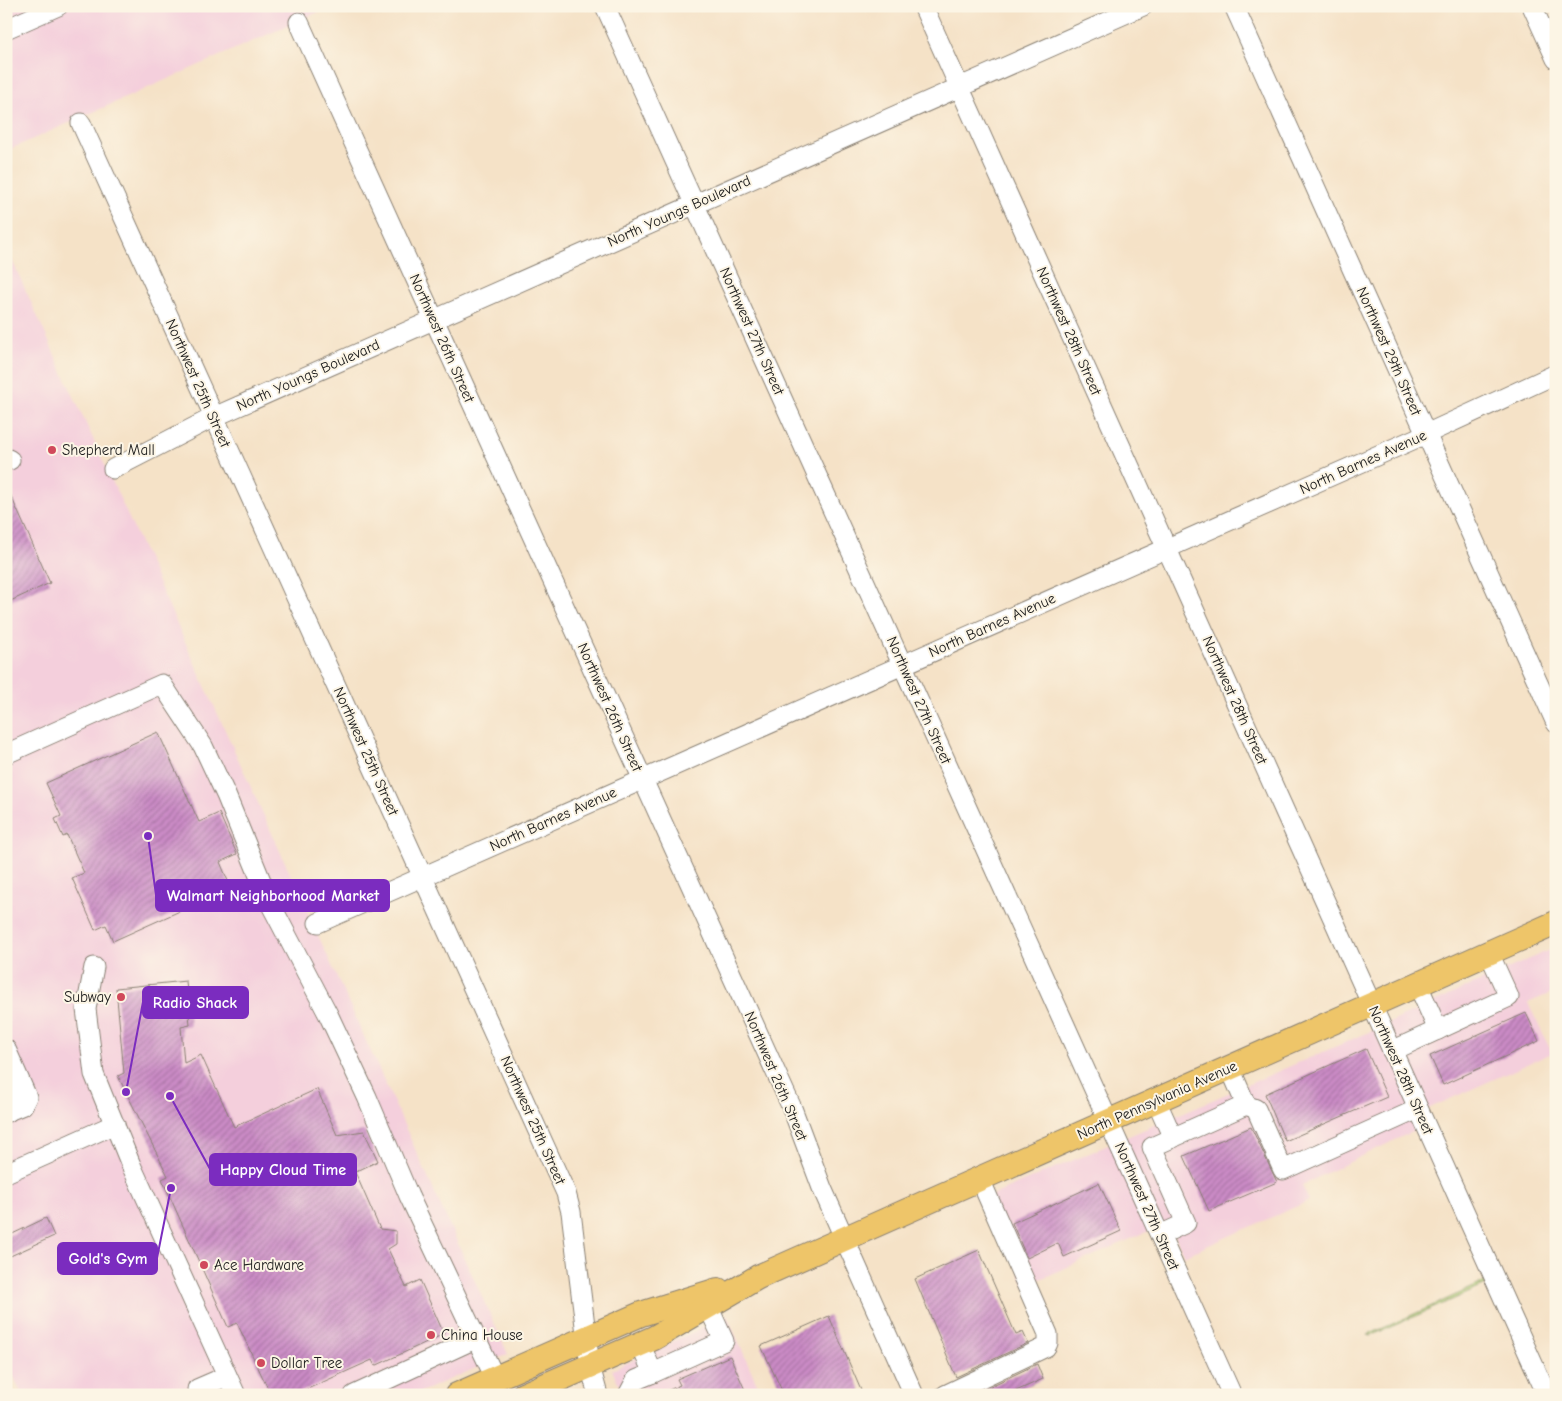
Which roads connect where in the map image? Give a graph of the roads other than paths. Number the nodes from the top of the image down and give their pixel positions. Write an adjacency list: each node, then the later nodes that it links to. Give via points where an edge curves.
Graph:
1 (58, 6): 8 (street)
2 (605, 6): 12 (street, Northwest 27th Street)
3 (923, 6): 10 (street, Northwest 28th Street)
4 (1143, 6): 10 (street, North Youngs Boulevard)
5 (1234, 6): 16 (street, Northwest 29th Street)
6 (1532, 6): 9 (street)
7 (299, 22): 13 (street, Northwest 26th Street)
8 (6, 29)
9 (1556, 59)
10 (960, 87): 12 (street, North Youngs Boulevard); 18 (street, Northwest 28th Street)
11 (81, 123): 15 (street, Northwest 25th Street)
12 (694, 204): 13 (street, North Youngs Boulevard); 19 (street, Northwest 27th Street)
13 (434, 320): 15 (street, North Youngs Boulevard); 22 (street, Northwest 26th Street)
14 (1556, 374): 16 (street, North Barnes Avenue)
15 (214, 416): 17 (street, North Youngs Boulevard); 23 (street, Northwest 25th Street)
16 (1426, 434): 18 (street, North Barnes Avenue); 20 (street, Northwest 29th Street)
17 (113, 469)
18 (1167, 548): 19 (street, North Barnes Avenue); 29 (street, Northwest 28th Street)
19 (903, 665): 22 (street, North Barnes Avenue); 39 (street, Northwest 27th Street)
20 (1556, 722)
21 (6, 754): 49 (street, via 162,684 203,746 226,794 272,905 363,1089)
22 (643, 780): 23 (street, North Barnes Avenue); 45 (street, Northwest 26th Street, via 792,1108)
23 (423, 877): 24 (street, North Barnes Avenue); 48 (street, Northwest 25th Street, via 566,1193)
24 (318, 923)
25 (1556, 923): 26 (main road, North Pennsylvania Avenue)
26 (1489, 953): 28 (main road, North Pennsylvania Avenue); 30 (street, via 1509,996)
27 (94, 967): 40 (street, via 86,1008 94,1074)
28 (1418, 985): 29 (main road, North Pennsylvania Avenue); 30 (street)
29 (1372, 1005): 32 (street, Northwest 28th Street); 33 (main road, North Pennsylvania Avenue)
30 (1438, 1030): 32 (street)
31 (6, 1050): 38 (street, via 27,1097 24,1105)
32 (1392, 1051): 37 (street, Northwest 28th Street)
33 (1230, 1068): 35 (main road, North Pennsylvania Avenue); 36 (street)
34 (6, 1087): 38 (street, via 10,1098)
35 (1156, 1100): 39 (main road, North Pennsylvania Avenue); 41 (street)
36 (1246, 1105): 37 (street, via 1256,1109 1283,1170); 41 (street)
37 (1418, 1109): 65 (street, Northwest 28th Street)
38 (7, 1112)
39 (1109, 1121): 43 (main road, North Pennsylvania Avenue); 44 (street, Northwest 27th Street)
40 (115, 1124): 42 (street); 53 (street)
41 (1173, 1138): 44 (street, via 1152,1147 1186,1223)
42 (6, 1172)
43 (980, 1178): 45 (main road, North Pennsylvania Avenue); 63 (street, via 1048,1334 1048,1343 1046,1347)
44 (1160, 1235): 64 (street, Northwest 27th Street)
45 (844, 1239): 46 (main road, North Pennsylvania Avenue); 62 (street, Northwest 26th Street)
46 (758, 1277): 47 (main road, North Pennsylvania Avenue); 48 (main road, North Pennsylvania Avenue, via 642,1314)
47 (708, 1306): 50 (main road, North Pennsylvania Avenue); 52 (street, via 724,1341)
48 (588, 1337): 51 (street, Northwest 25th Street); 54 (main road, North Pennsylvania Avenue)
49 (475, 1338): 54 (street); 58 (street)
50 (640, 1344): 51 (main road, North Pennsylvania Avenue); 52 (street)
51 (590, 1366): 59 (main road, North Pennsylvania Avenue); 60 (street, Northwest 25th Street)
52 (653, 1373): 61 (street, via 636,1380)
53 (227, 1376): 55 (street); 57 (street)
54 (495, 1378): 56 (main road, North Pennsylvania Avenue)
55 (194, 1393)
56 (468, 1393)
57 (236, 1395)
58 (354, 1395)
59 (523, 1395)
60 (598, 1395)
61 (628, 1395)
62 (914, 1395)
63 (945, 1395)
64 (1232, 1395)
65 (1547, 1395)

